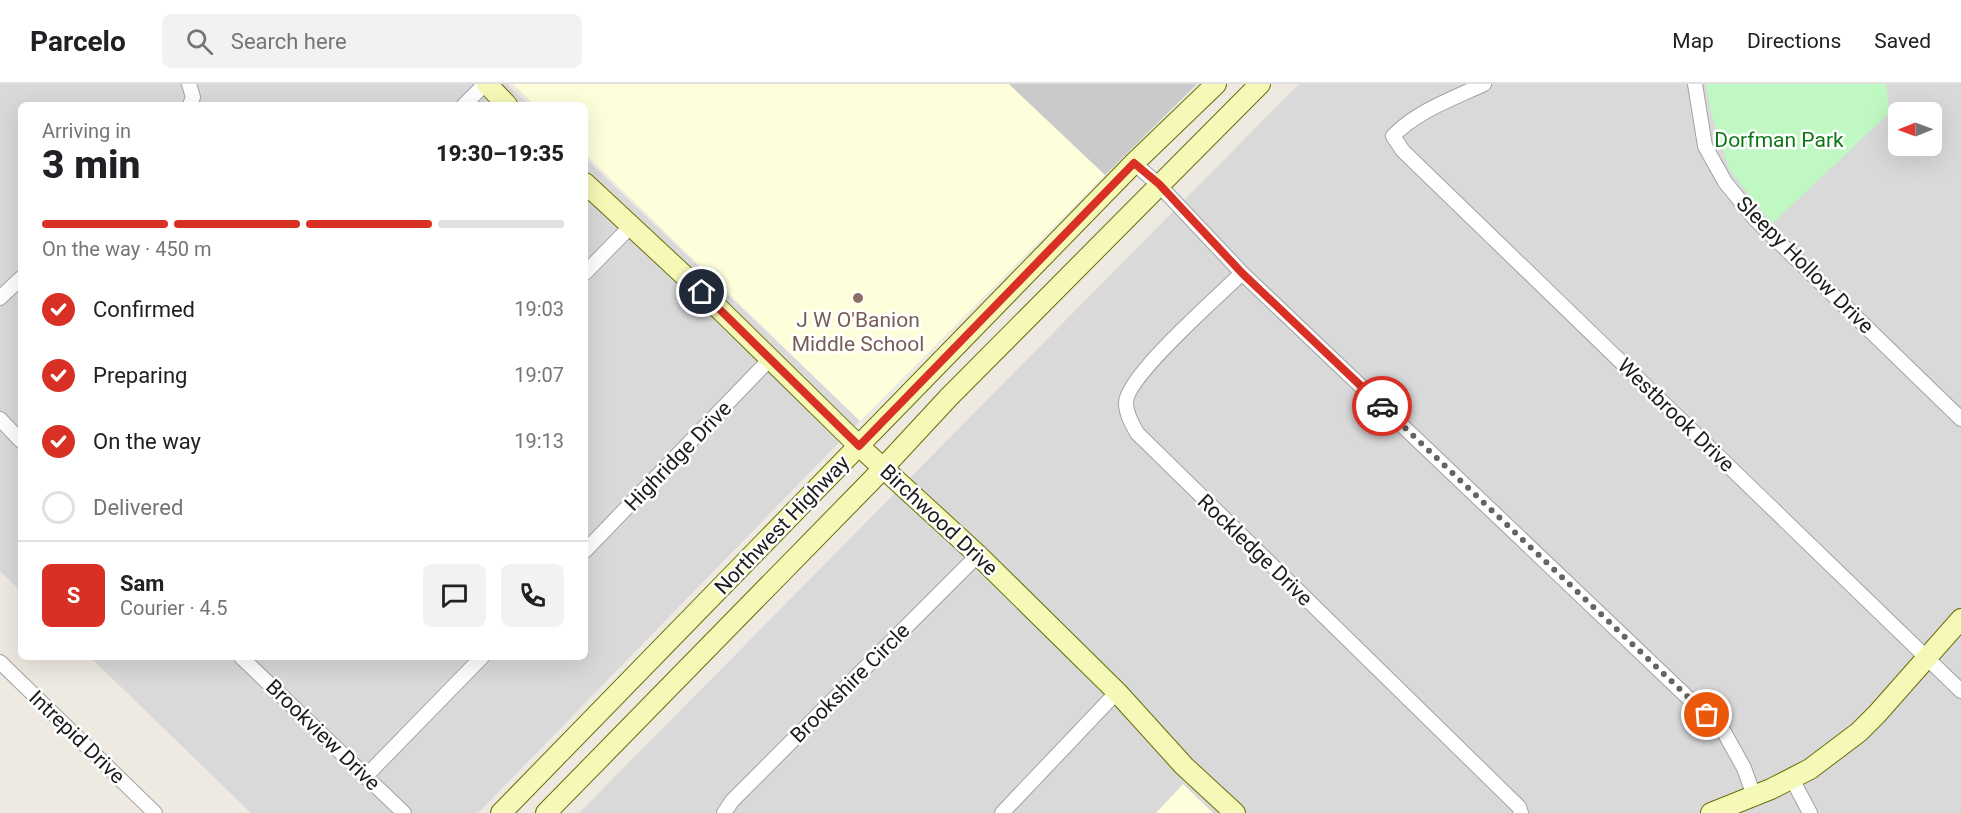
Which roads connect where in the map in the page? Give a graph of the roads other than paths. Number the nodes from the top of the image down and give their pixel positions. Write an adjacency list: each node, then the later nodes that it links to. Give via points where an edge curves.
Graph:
1 (189, 84): 7 (street)
2 (486, 84): 8 (street); 9 (main road)
3 (1216, 84): 10 (main road, Northwest Highway)
4 (1260, 84): 11 (main road, Northwest Highway)
5 (1484, 84): 27 (street, Westbrook Drive, via 1432,108 1393,136 1412,160)
6 (1695, 84): 19 (street, Sleepy Hollow Drive, via 1706,146 1725,183 1755,219)
7 (191, 102)
8 (467, 102)
9 (504, 102)
10 (1134, 163): 11 (street); 22 (main road, Northwest Highway)
11 (1159, 184): 15 (street); 23 (main road, Northwest Highway)
12 (588, 186): 13 (main road, Birchwood Drive)
13 (630, 227): 14 (street); 18 (main road, Birchwood Drive)
14 (588, 270)
15 (1242, 273): 35 (street, via 1724,732); 43 (street, Rockledge Drive, via 1134,382 1126,402 1137,433 1473,759)
16 (18, 281): 17 (street)
17 (0, 298)
18 (770, 360): 22 (main road, Birchwood Drive); 24 (street, Highridge Drive)
19 (1961, 419)
20 (0, 420): 21 (street)
21 (18, 438)
22 (859, 446): 23 (main road, Birchwood Drive); 38 (main road, Northwest Highway)
23 (883, 468): 25 (main road, Birchwood Drive); 39 (main road, Northwest Highway)
24 (588, 548)
25 (978, 555): 32 (main road, Birchwood Drive); 40 (street, Brookshire Circle)
26 (1961, 619): 27 (main road)
27 (1927, 657): 31 (street, Westbrook Drive); 34 (main road, via 1858,732 1810,769)
28 (243, 660): 33 (street, Brookview Drive)
29 (479, 660): 33 (street)
30 (0, 662): 36 (street, Intrepid Drive)
31 (1961, 691)
32 (1117, 692): 41 (street); 42 (main road, Birchwood Drive, via 1184,766)
33 (366, 776): 37 (street, Brookview Drive)
34 (1791, 777): 35 (main road); 45 (street)
35 (1754, 796): 44 (main road)
36 (155, 813)
37 (404, 813)
38 (501, 813)
39 (546, 813)
40 (724, 813)
41 (1002, 813)
42 (1235, 813)
43 (1521, 813)
44 (1711, 813)
45 (1810, 813)

